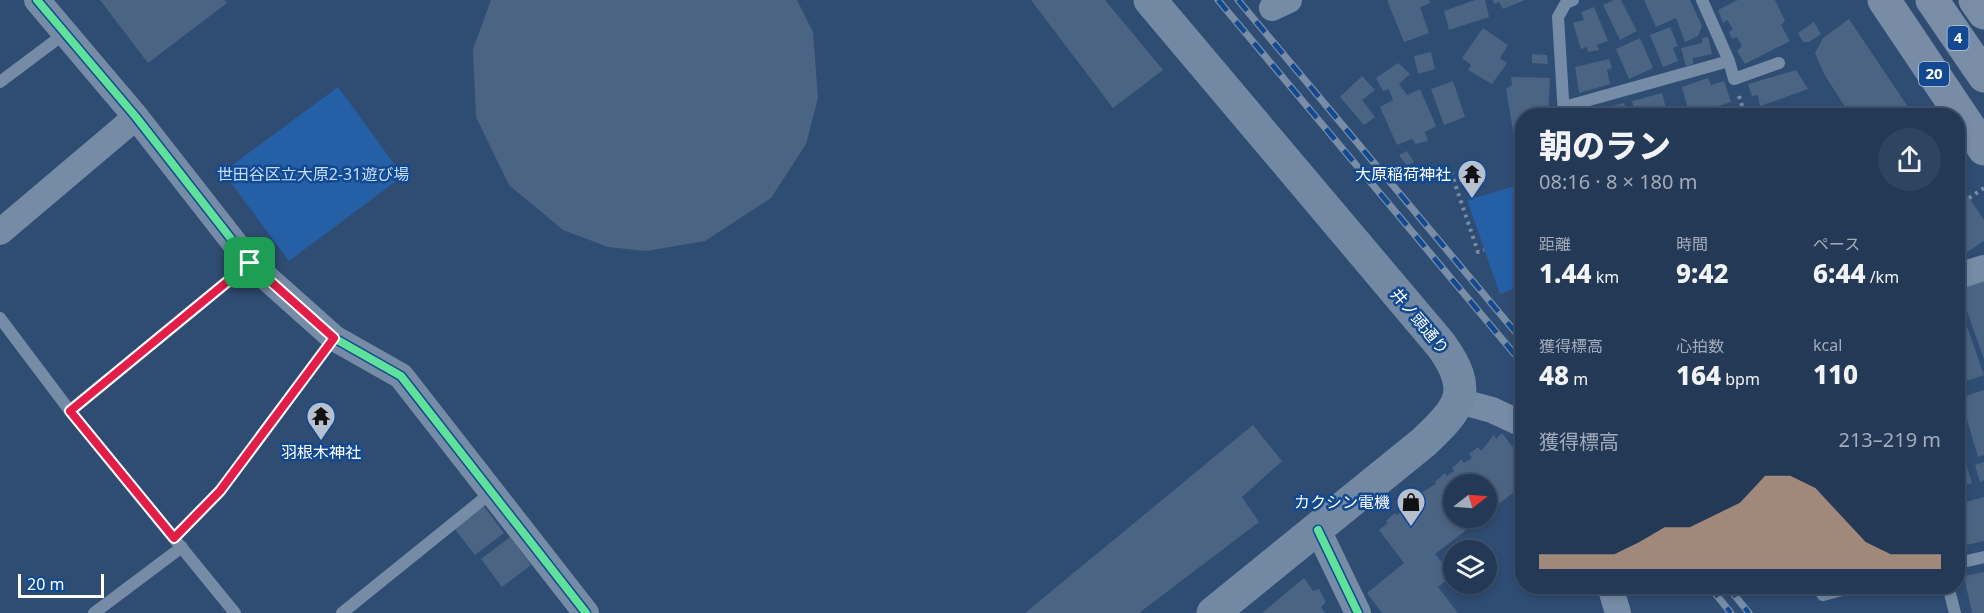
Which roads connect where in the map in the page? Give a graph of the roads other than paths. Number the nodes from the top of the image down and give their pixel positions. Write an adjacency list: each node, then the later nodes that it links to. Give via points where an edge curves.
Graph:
1 (37, 0): 10 (street)
2 (1150, 0): 28 (main road, 井ノ頭通り, via 1442,345 1459,374)
3 (1573, 0): 15 (lane, via 1566,3 1558,17)
4 (1702, 0): 11 (lane)
5 (1884, 0): 17 (highway, 20)
6 (1906, 0): 18 (highway, 20)
7 (1932, 0): 13 (highway, 4)
8 (1975, 0): 9 (highway, 4)
9 (1984, 13)
10 (64, 34): 14 (lane); 19 (street)
11 (1729, 61): 12 (lane, via 1734,79); 16 (lane)
12 (1779, 63)
13 (1984, 76)
14 (0, 82)
15 (1564, 108)
16 (1574, 108)
17 (1956, 108)
18 (1984, 111)
19 (136, 117): 22 (street); 23 (street)
20 (1965, 121): 21 (highway, 20)
21 (1984, 149)
22 (0, 232)
23 (250, 263): 27 (street); 29 (lane)
24 (1984, 268): 25 (street)
25 (1965, 274)
26 (0, 318): 29 (lane)
27 (334, 338): 31 (street, via 401,376); 33 (lane)
28 (1459, 401): 30 (street); 32 (main road, via 1424,442)
29 (70, 411): 33 (lane)
30 (1515, 421)
31 (492, 492): 40 (lane); 41 (street)
32 (1318, 530): 42 (main road); 43 (street)
33 (178, 543): 38 (lane); 39 (lane)
34 (1984, 557): 35 (lane)
35 (1965, 561)
36 (1612, 594): 44 (street)
37 (1950, 594): 45 (lane)
38 (94, 613)
39 (234, 613)
40 (342, 613)
41 (586, 613)
42 (1213, 613)
43 (1358, 613)
44 (1618, 613)
45 (1955, 613)

